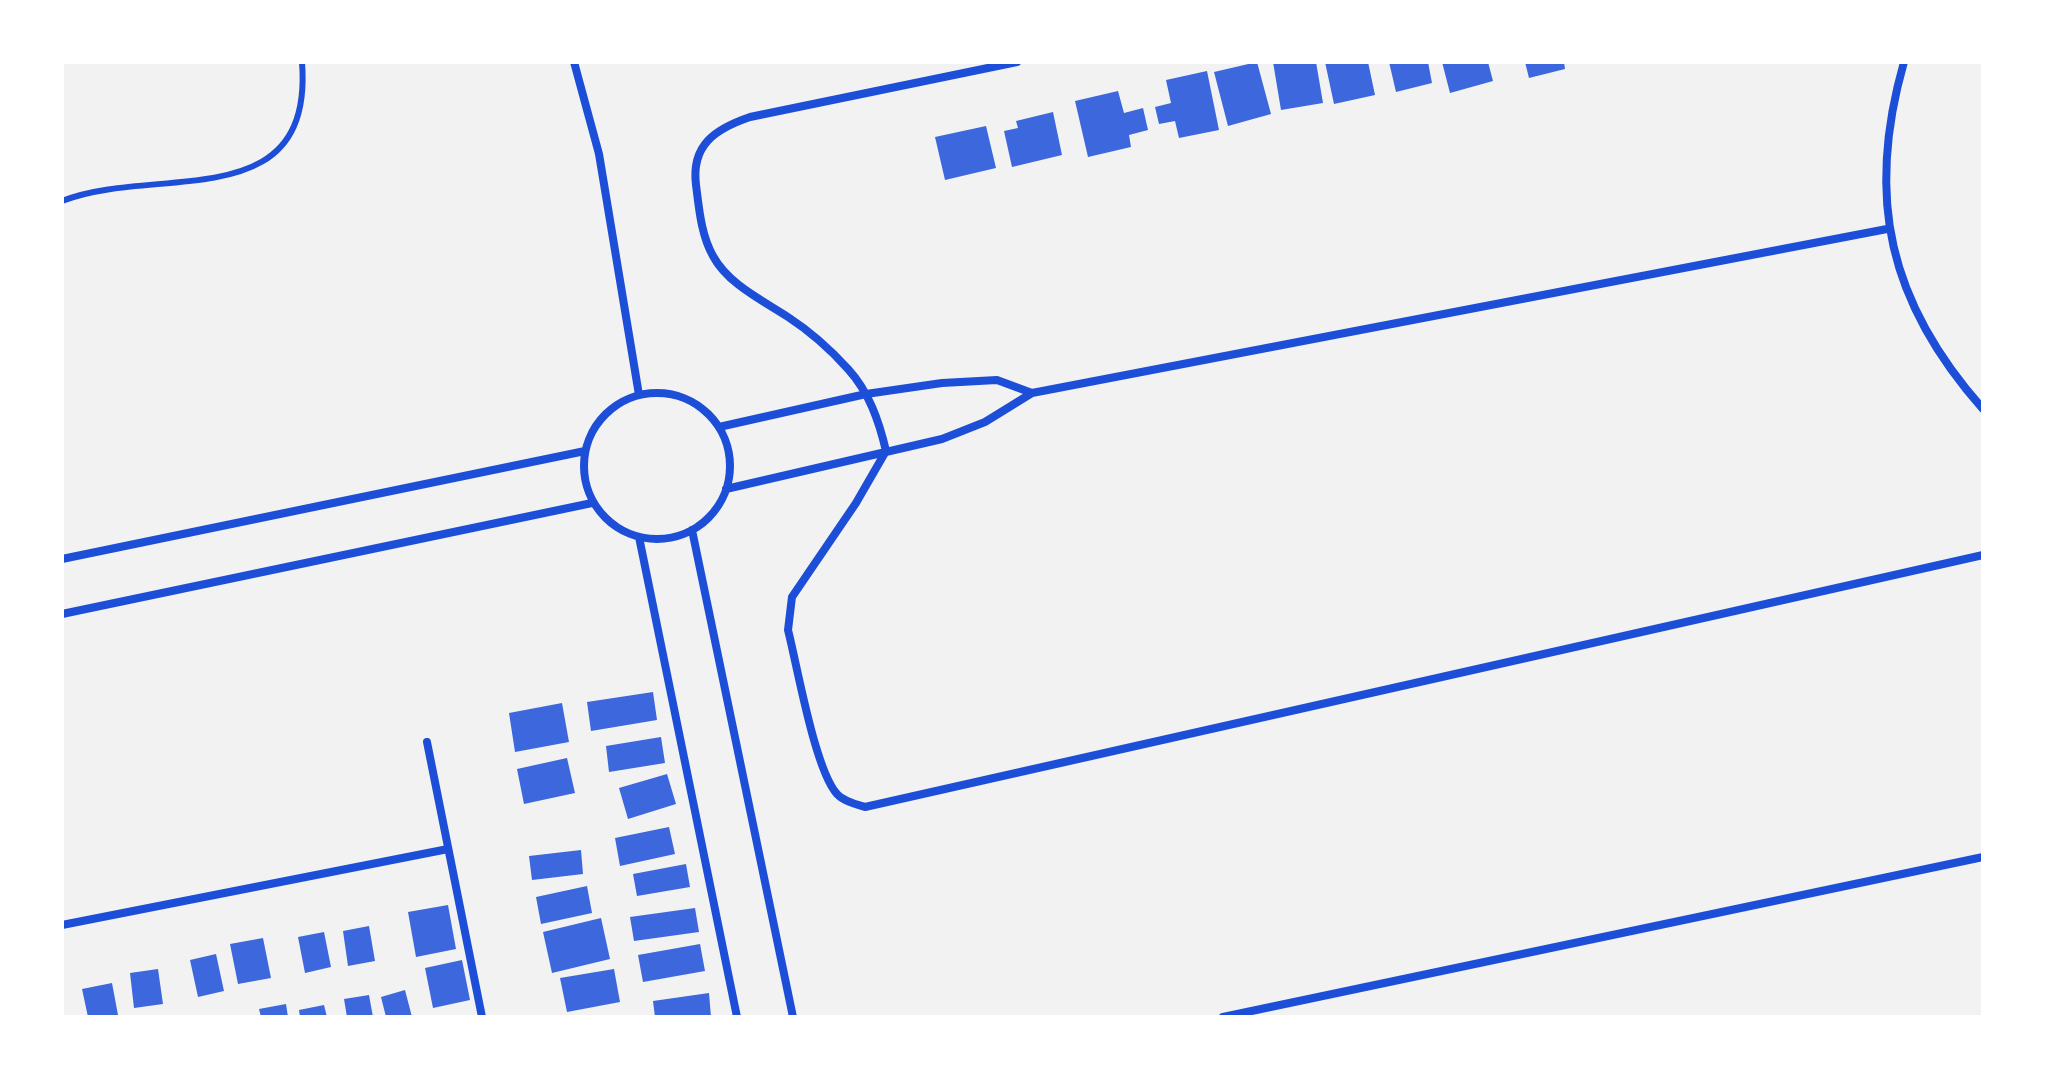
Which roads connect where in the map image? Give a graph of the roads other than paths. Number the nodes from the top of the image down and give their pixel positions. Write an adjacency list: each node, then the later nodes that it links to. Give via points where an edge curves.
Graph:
1 (302, 62): 5 (lane, via 297,122 283,148 247,171 104,188)
2 (574, 62): 9 (street, via 599,154)
3 (1017, 62): 8 (street, via 750,117 713,134 698,151 695,177 701,221 713,257 750,294 822,342)
4 (1904, 62): 6 (street, via 1884,156)
5 (62, 201)
6 (1887, 229): 7 (street); 10 (street, via 1916,315 1945,365)
7 (1032, 393): 8 (street, via 997,380); 13 (street, via 971,428)
8 (866, 394): 11 (street); 13 (street)
9 (639, 395): 11 (street, via 685,398); 12 (street, via 603,415)
10 (1983, 409)
11 (719, 427): 14 (street, via 730,468)
12 (585, 451): 15 (street, via 583,469); 19 (street)
13 (886, 451): 14 (street); 18 (street, via 799,583 788,613 829,783 838,796 865,807)
14 (726, 489): 16 (street, via 707,520)
15 (592, 503): 17 (street, via 612,524); 20 (street)
16 (692, 530): 17 (street, via 665,539); 27 (street)
17 (639, 537): 26 (street)
18 (1983, 555)
19 (62, 559)
20 (62, 614)
21 (427, 742): 22 (street)
22 (448, 849): 24 (street); 25 (street)
23 (1983, 857): 28 (street)
24 (62, 925)
25 (482, 1017)
26 (737, 1017)
27 (793, 1017)
28 (1223, 1017)

